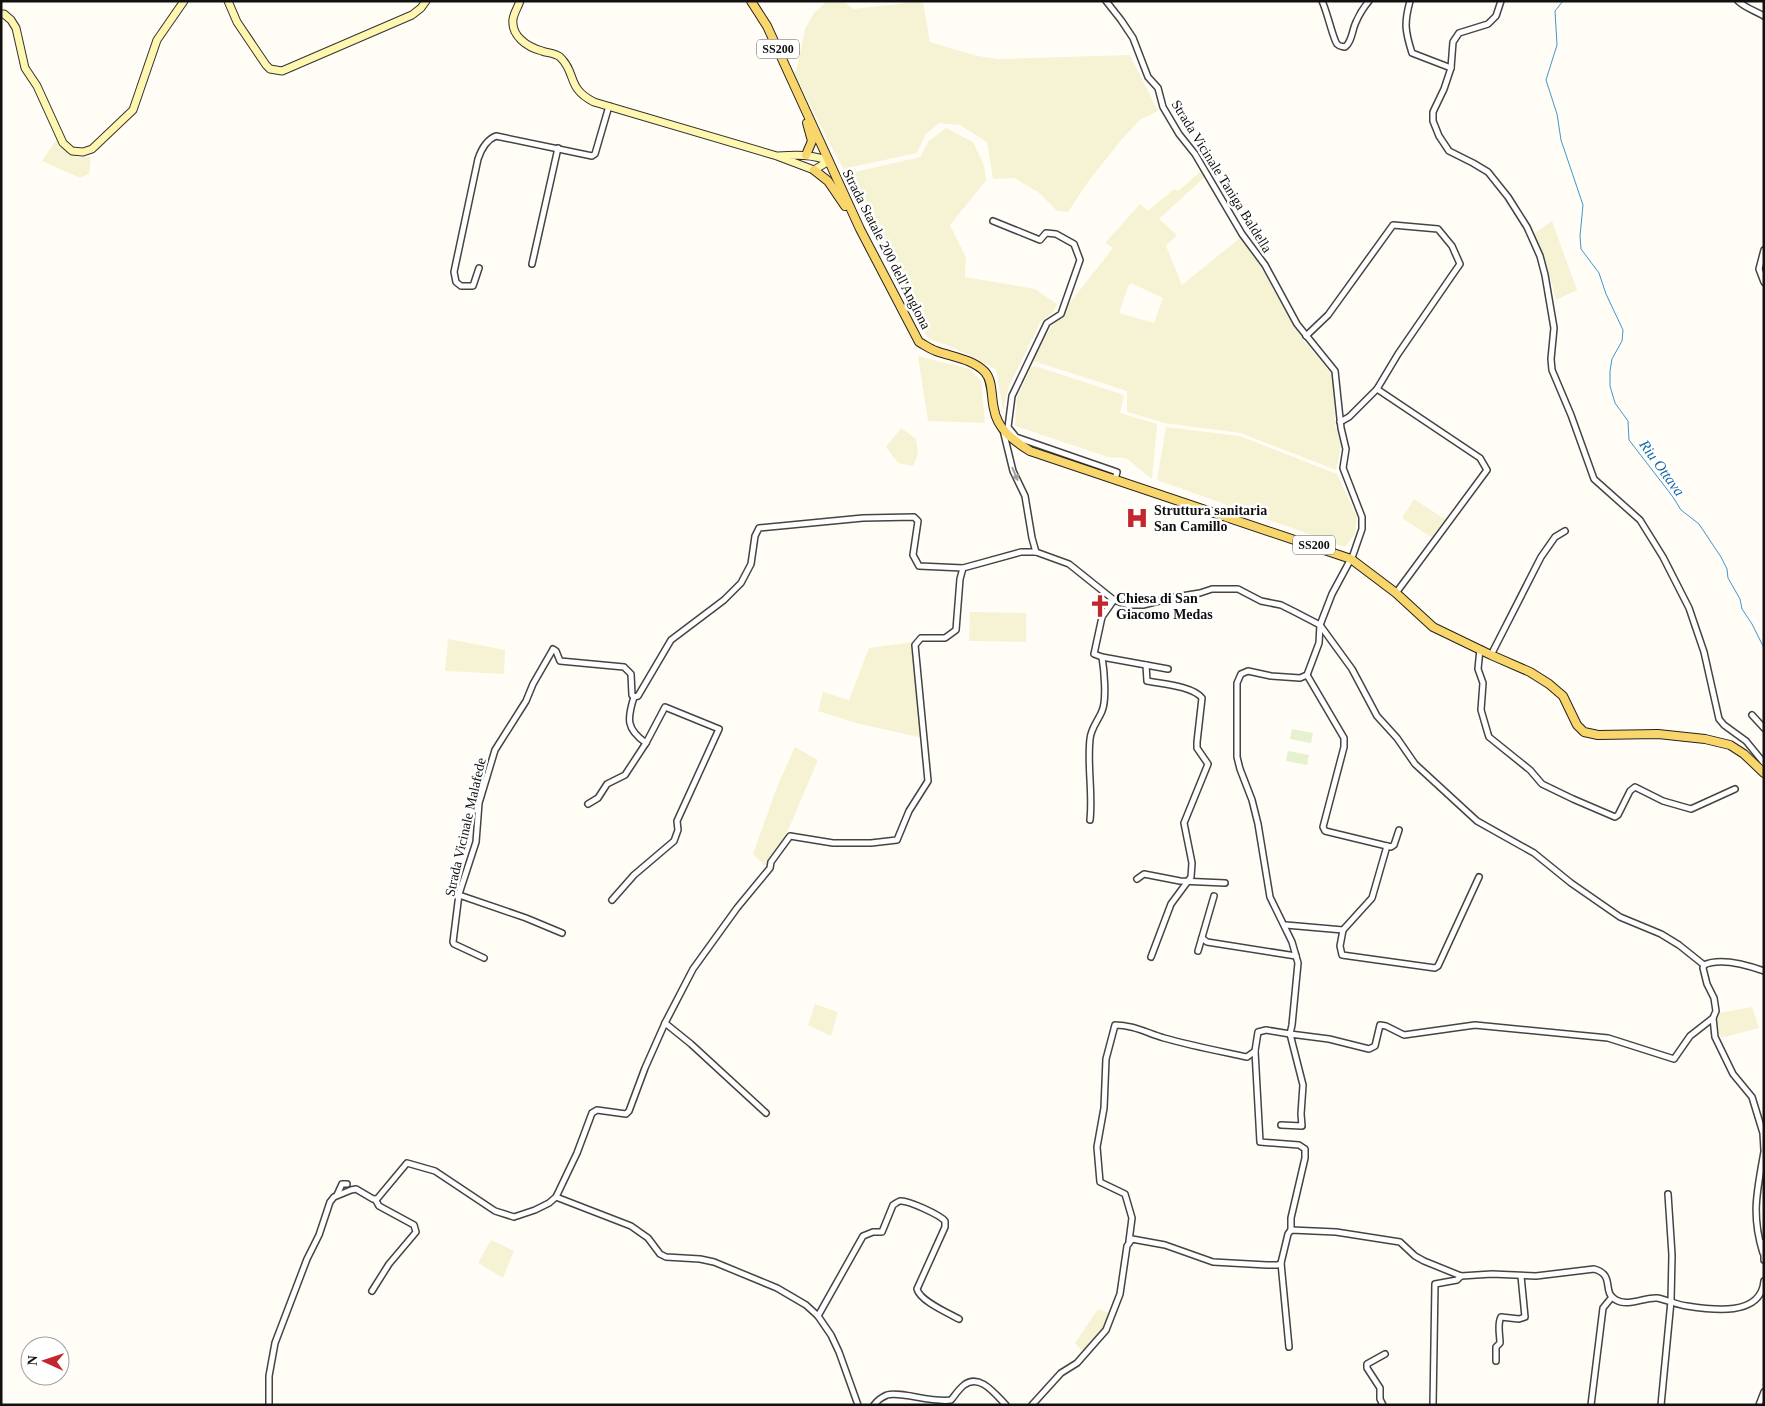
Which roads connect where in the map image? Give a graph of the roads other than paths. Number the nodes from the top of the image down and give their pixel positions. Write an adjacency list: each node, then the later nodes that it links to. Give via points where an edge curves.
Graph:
1 (184, 1): 12 (street, via 157,40 133,110 94,147 83,152 72,151 64,144 25,68 16,28)
2 (228, 1): 3 (street, via 266,65 275,71 282,71 412,15)
3 (426, 1)
4 (520, 1): 16 (street, via 513,24 517,36 534,49 558,55 566,64 579,92 594,102)
5 (751, 1): 15 (main road, Strada Statale 200 dell'Anglona / SS200, via 767,26)
6 (1106, 1): 28 (street, Strada Vicinale Taniga Baldella, via 1133,38 1148,77 1158,88 1163,107 1179,134 1265,265)
7 (1322, 1): 8 (street, via 1336,42 1345,47)
8 (1368, 1)
9 (1410, 1): 14 (street, via 1405,19 1412,53)
10 (1501, 1): 14 (street, via 1496,16 1488,24 1459,33 1453,42)
11 (1738, 1): 13 (street)
12 (1, 14)
13 (1764, 16)
14 (1451, 68): 53 (street, via 1433,112 1439,136 1449,150 1488,172 1527,227 1545,275 1554,328 1552,370 1594,480 1640,520 1663,557 1692,617 1704,652 1719,719 1746,741)
15 (800, 100): 18 (main road, via 812,141); 20 (main road, Strada Statale 200 dell'Anglona / SS200)
16 (609, 106): 17 (street, via 595,154); 19 (street)
17 (558, 148): 25 (street); 26 (street, via 496,136 490,138 481,151 454,272 456,282 461,286 473,286)
18 (806, 155): 19 (street); 20 (street)
19 (777, 156): 21 (street)
20 (829, 161): 21 (street); 23 (main road, Strada Statale 200 dell'Anglona / SS200)
21 (814, 170): 23 (main road, via 828,181)
22 (993, 222): 32 (street, via 1040,240 1046,233 1056,234 1074,244 1080,260 1061,314 1047,323 1012,396 1008,427 1016,437 1117,472)
23 (860, 228): 31 (main road, Strada Statale 200 dell'Anglona / SS200, via 919,342 974,363 990,379 994,411)
24 (1764, 250): 27 (street, via 1759,269)
25 (532, 264)
26 (479, 268)
27 (1764, 282)
28 (1306, 336): 29 (street, via 1328,315 1393,225 1438,229 1452,246 1460,264); 30 (street, Strada Vicinale Taniga Baldella, via 1335,371)
29 (1377, 389): 30 (street); 40 (street, via 1480,458 1487,470)
30 (1340, 422): 34 (street, Strada Vicinale Taniga Baldella, via 1346,450 1343,468 1362,517)
31 (1002, 428): 32 (main road, Strada Statale 200 dell'Anglona / SS200, via 1012,440 1030,451); 35 (street, one-way to 35, via 1013,471 1025,496)
32 (1115, 479): 36 (main road, Strada Statale 200 dell'Anglona / SS200)
33 (1565, 530): 44 (street, via 1555,537 1541,557)
34 (1357, 545): 36 (street, via 1349,554); 37 (street, Strada Vicinale Taniga Baldella); 38 (street, Strada Vicinale Taniga Baldella, via 1356,556)
35 (1036, 552): 39 (street, via 1021,552); 41 (street, via 1069,564)
36 (1341, 554): 37 (main road, Strada Statale 200 dell'Anglona / SS200)
37 (1351, 559): 38 (main road, Strada Statale 200 dell'Anglona / SS200); 42 (street, Strada Vicinale Taniga Baldella)
38 (1362, 567): 40 (main road, Strada Statale 200 dell'Anglona / SS200)
39 (962, 568): 49 (street, via 918,566 913,556 918,521 914,517 863,518 759,528 750,564 741,583 671,640); 78 (street, via 956,630 945,638 921,638 915,645 928,781 909,811 897,840 833,843 790,836 770,868 693,969)
40 (1396, 592): 43 (main road, Strada Statale 200 dell'Anglona / SS200, via 1433,626)
41 (1114, 600): 42 (street, via 1143,606 1212,589 1238,589 1281,605); 45 (street, via 1102,617 1094,654)
42 (1320, 625): 48 (street, Strada Vicinale Taniga Baldella, via 1319,643); 75 (street, via 1352,669 1377,716 1415,764 1477,821 1534,853 1620,917 1661,934)
43 (1480, 649): 44 (main road, Strada Statale 200 dell'Anglona / SS200); 55 (street, via 1481,710 1489,737 1530,770 1542,784 1615,817 1635,787 1663,801 1690,809)
44 (1491, 655): 54 (main road, Strada Statale 200 dell'Anglona / SS200, via 1550,684 1563,696 1584,732 1705,739 1730,745)
45 (1102, 657): 46 (street); 57 (street, via 1103,710 1090,736)
46 (1146, 666): 47 (street); 62 (street, via 1147,681 1186,689 1202,698 1196,742 1208,764 1184,824 1192,863)
47 (1168, 669)
48 (1307, 675): 59 (street, via 1344,738 1324,831); 67 (street, via 1300,678 1248,671 1241,674 1237,683 1237,757 1258,824 1270,897)
49 (634, 698): 52 (street, via 629,712 630,727); 64 (street, Strada Vicinale Malafede, via 631,674 624,667 560,661 556,651 552,651 495,750 480,803 476,842)
50 (1752, 715): 51 (street)
51 (1764, 728)
52 (646, 742): 56 (street, via 625,774 607,784 598,798); 66 (street, via 665,707 719,729 677,821 674,841 634,875)
53 (1764, 763)
54 (1764, 773)
55 (1735, 789)
56 (588, 804)
57 (1090, 820)
58 (1399, 830): 59 (street, via 1394,845)
59 (1387, 846): 68 (street, via 1372,898)
60 (1479, 877): 68 (street, via 1435,968 1342,955)
61 (1137, 879): 62 (street, via 1144,874)
62 (1188, 881): 63 (street); 73 (street, via 1172,904)
63 (1226, 883)
64 (459, 895): 69 (street); 74 (street, Strada Vicinale Malafede, via 453,942)
65 (1214, 896): 70 (street)
66 (612, 900)
67 (1286, 925): 68 (street); 72 (street)
68 (1343, 930)
69 (562, 933)
70 (1202, 938): 71 (street); 72 (street, via 1207,942)
71 (1198, 951)
72 (1296, 956): 79 (street, via 1298,963)
73 (1151, 957)
74 (484, 958)
75 (1704, 965): 76 (street, via 1731,962); 77 (street, via 1703,974 1714,998 1716,1011)
76 (1764, 971)
77 (1713, 1018): 79 (street, via 1690,1036 1674,1059 1608,1038 1476,1025 1404,1035 1380,1025 1375,1046 1370,1049); 83 (street, via 1715,1037 1733,1074 1752,1097)
78 (665, 1023): 81 (street); 87 (street, via 629,1111 626,1114 597,1110 592,1113)
79 (1290, 1034): 80 (street, via 1258,1032); 82 (street, via 1303,1084 1302,1126)
80 (1254, 1051): 89 (street, via 1260,1142 1299,1145 1305,1149); 90 (street, via 1247,1057 1193,1046 1126,1025 1115,1025 1106,1059 1104,1108 1097,1147 1100,1182 1126,1194 1132,1218)
81 (766, 1113)
82 (1281, 1125)
83 (1764, 1151): 92 (street, via 1755,1223)
84 (346, 1184): 86 (street, via 342,1184)
85 (1668, 1194): 100 (street)
86 (337, 1195): 88 (street, via 356,1190); 107 (street, via 330,1202 275,1343 269,1376)
87 (556, 1197): 88 (street, via 514,1217 495,1211 434,1171 407,1163 382,1196); 101 (street, via 631,1226 666,1257 714,1262 777,1288)
88 (375, 1199): 98 (street, via 379,1206 414,1225 416,1232 388,1264)
89 (1291, 1230): 94 (street); 95 (street, via 1336,1232 1400,1242 1415,1256)
90 (1130, 1241): 94 (street, via 1165,1245 1213,1262); 111 (street, via 1120,1294 1106,1330 1077,1363 1061,1373)
91 (1764, 1242): 92 (street)
92 (1763, 1253): 93 (street)
93 (1764, 1260)
94 (1281, 1263): 103 (street)
95 (1461, 1276): 96 (street); 113 (street, via 1457,1280 1435,1284)
96 (1521, 1276): 99 (street, via 1594,1269 1607,1277); 105 (street, via 1525,1317 1501,1317 1499,1320 1500,1343 1496,1347)
97 (1764, 1282): 100 (street, via 1753,1303 1740,1308 1685,1306)
98 (372, 1291)
99 (1612, 1296): 100 (street, via 1622,1302 1648,1298); 114 (street, via 1602,1308)
100 (1671, 1301): 115 (street)
101 (818, 1316): 102 (street, via 863,1236 882,1232 893,1205 901,1201 938,1215 945,1221 917,1289 927,1301); 108 (street, via 839,1352)
102 (959, 1319)
103 (1289, 1347)
104 (1386, 1354): 112 (street, via 1367,1364 1366,1368 1380,1388)
105 (1496, 1361)
106 (1764, 1392): 116 (street)
107 (269, 1405)
108 (858, 1405)
109 (874, 1405): 110 (street, via 886,1395 896,1394 940,1402 951,1400 963,1385 973,1381 988,1387)
110 (1006, 1405)
111 (1032, 1405)
112 (1383, 1405)
113 (1433, 1405)
114 (1591, 1405)
115 (1661, 1405)
116 (1759, 1405)

